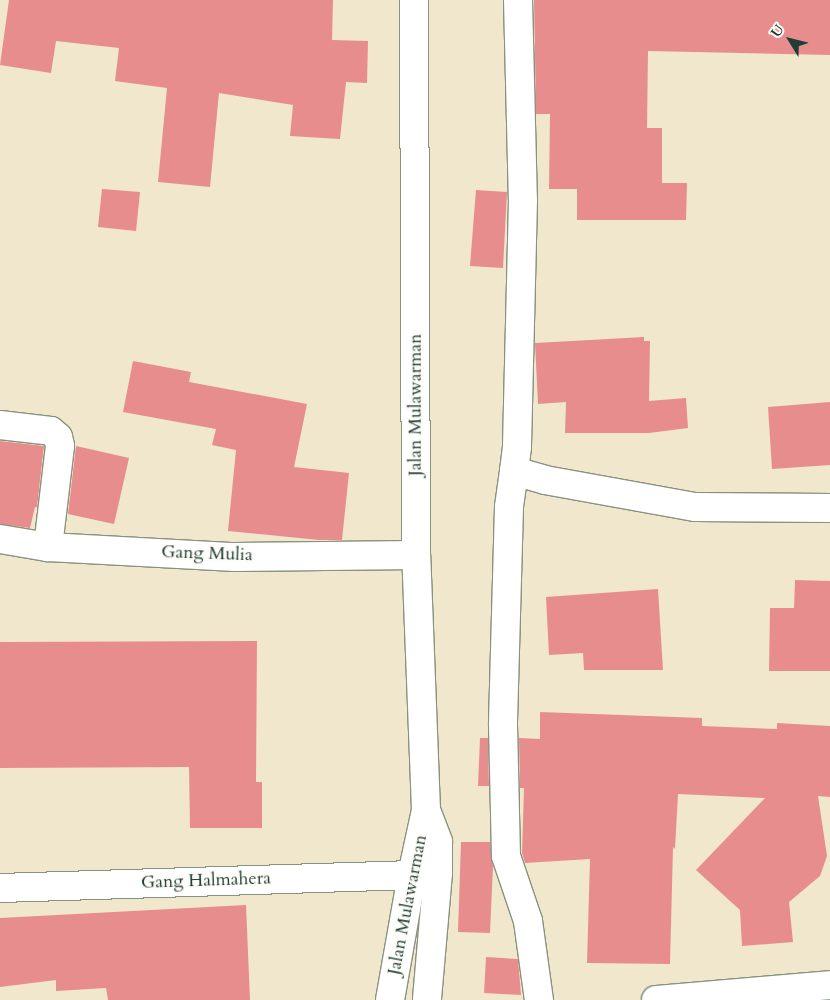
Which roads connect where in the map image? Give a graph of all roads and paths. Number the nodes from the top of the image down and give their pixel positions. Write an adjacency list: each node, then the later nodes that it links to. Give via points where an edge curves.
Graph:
1 (414, 0): 8 (main road, Jalan Mulawarman)
2 (518, 0): 4 (main road, via 522,200)
3 (0, 425): 7 (main road, via 51,431 58,438 60,446)
4 (514, 471): 5 (main road, via 545,480 695,507); 15 (main road, via 509,507 503,725 506,856 528,921)
5 (830, 508)
6 (0, 539): 7 (main road, Gang Mulia)
7 (48, 547): 8 (main road, Gang Mulia, via 235,557)
8 (416, 555): 9 (main road, Jalan Mulawarman)
9 (426, 810): 10 (main road, Jalan Mulawarman); 14 (main road, Jalan Mulawarman, via 438,842)
10 (412, 875): 11 (main road, Gang Halmahera); 13 (main road, Jalan Mulawarman)
11 (0, 888)
12 (830, 985): 16 (main road)
13 (390, 1000)
14 (426, 1000)
15 (539, 1000)
16 (656, 1000)

